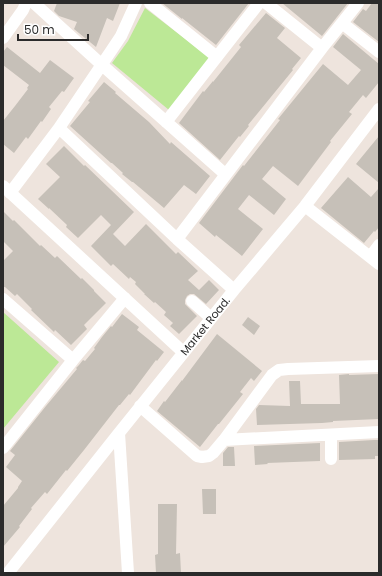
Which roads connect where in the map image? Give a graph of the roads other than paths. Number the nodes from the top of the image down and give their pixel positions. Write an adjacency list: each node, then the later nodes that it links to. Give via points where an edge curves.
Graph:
1 (26, 3): 9 (street)
2 (34, 3): 13 (street)
3 (136, 3): 13 (street)
4 (150, 3): 12 (street)
5 (259, 3): 12 (street)
6 (266, 3): 10 (street)
7 (358, 3): 8 (street)
8 (342, 23): 10 (street); 11 (street)
9 (3, 38)
10 (322, 48): 17 (street)
11 (379, 52)
12 (217, 57): 15 (street)
13 (102, 65): 15 (street); 16 (street)
14 (379, 109): 19 (street, Market Road.)
15 (166, 122): 17 (street)
16 (59, 128): 18 (street); 20 (street)
17 (225, 174): 20 (street)
18 (7, 190): 24 (street)
19 (305, 206): 22 (street); 23 (street, Market Road.)
20 (177, 239): 23 (street)
21 (379, 245): 22 (street)
22 (374, 260)
23 (234, 290): 27 (street, Market Road.)
24 (125, 298): 28 (street); 29 (street)
25 (3, 299): 29 (street)
26 (192, 301): 27 (street)
27 (210, 318): 28 (street, Market Road.)
28 (183, 352): 31 (street, Market Road.)
29 (73, 360): 36 (street)
30 (379, 366): 35 (street, via 279,370 272,375)
31 (140, 406): 33 (street, Market Road.); 35 (street, via 197,456 209,456)
32 (379, 432): 34 (street)
33 (119, 433): 38 (street, Market Road.); 39 (street)
34 (330, 434): 35 (street); 37 (street)
35 (224, 440)
36 (3, 448)
37 (331, 459)
38 (8, 573)
39 (128, 573)

